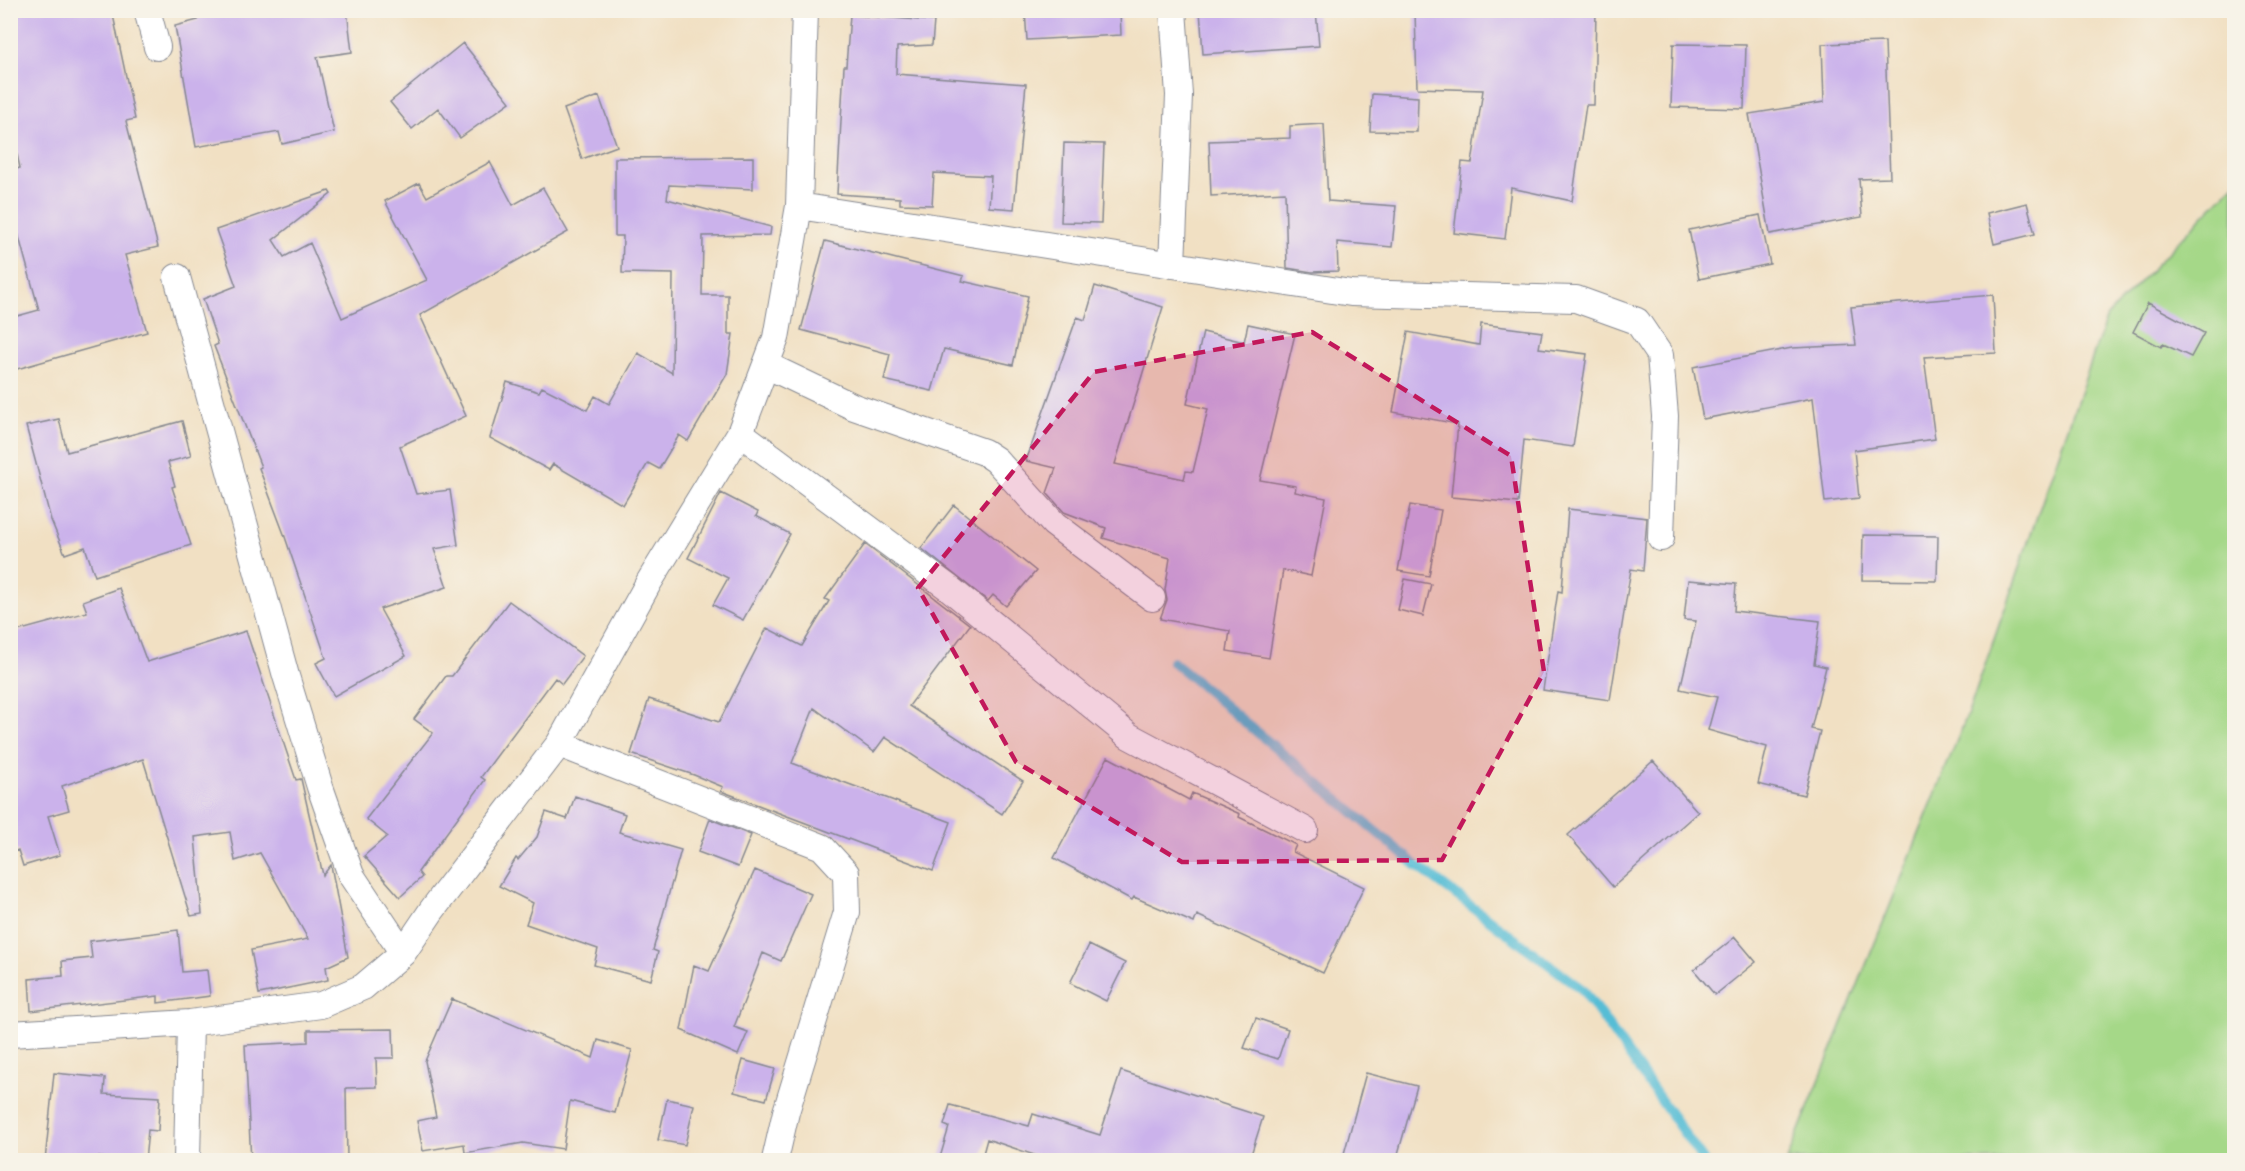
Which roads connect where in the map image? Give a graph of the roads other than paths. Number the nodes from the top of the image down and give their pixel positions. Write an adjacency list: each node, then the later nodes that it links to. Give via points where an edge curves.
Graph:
1 (147, 10): 4 (street)
2 (805, 10): 5 (street)
3 (1173, 10): 6 (street, via 1179,95)
4 (157, 47)
5 (799, 206): 6 (street); 8 (street, via 776,338)
6 (1172, 265): 10 (street, via 1351,293 1576,299 1637,321 1660,355 1665,417)
7 (177, 277): 14 (street, via 320,787 351,875)
8 (766, 365): 9 (street); 11 (street, via 854,407 984,452 996,460 1054,524)
9 (740, 434): 12 (street, via 649,582); 13 (street, via 949,588 1129,736)
10 (1662, 538)
11 (1152, 598)
12 (559, 744): 14 (street); 18 (street, via 822,847 846,873 847,912 786,1112)
13 (1305, 830)
14 (403, 953): 15 (street, via 363,987 321,1005)
15 (190, 1023): 16 (street); 17 (street)
16 (10, 1034)
17 (186, 1161)
18 (775, 1161)

